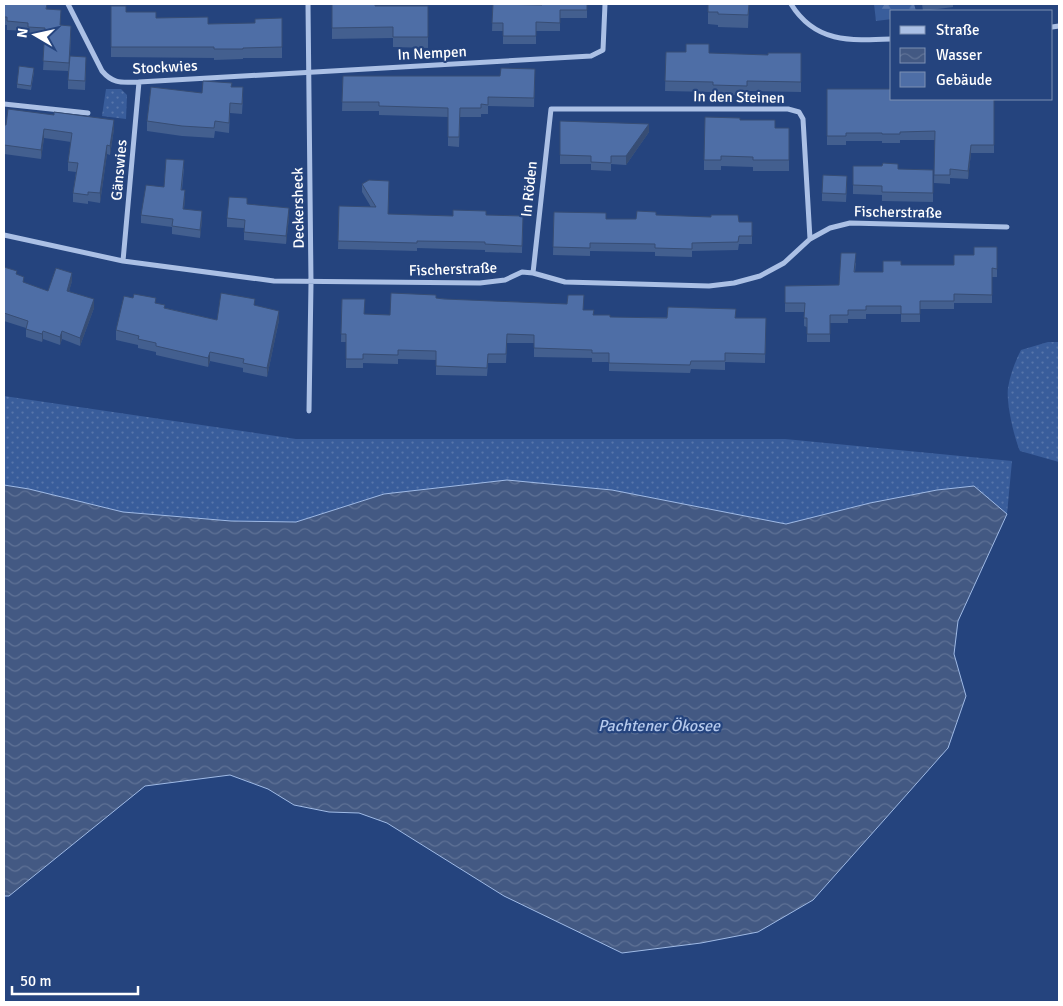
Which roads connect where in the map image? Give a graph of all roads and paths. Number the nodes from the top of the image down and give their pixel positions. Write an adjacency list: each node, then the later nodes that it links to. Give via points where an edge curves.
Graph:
1 (68, 4): 7 (street, Stockwies, via 109,79)
2 (308, 4): 6 (street, Deckersheck)
3 (605, 4): 6 (street, In Nempen, via 603,50 591,56)
4 (791, 4): 5 (street, via 813,29 827,36 860,41)
5 (890, 39)
6 (308, 72): 7 (street, Stockwies); 16 (street, Deckersheck)
7 (139, 82): 14 (street, Gänswies)
8 (4, 104): 10 (street)
9 (551, 109): 13 (street, In den Steinen, via 788,109 799,112 803,119); 15 (street, In Röden)
10 (88, 113)
11 (1007, 227): 13 (street, Fischerstraße, via 850,223 830,228)
12 (4, 235): 14 (street, Fischerstraße)
13 (810, 239): 15 (street, Fischerstraße, via 784,263 760,276 710,286 565,282)
14 (124, 260): 16 (street, Fischerstraße, via 223,275)
15 (533, 273): 16 (street, Fischerstraße, via 522,272 505,280 480,283)
16 (311, 283): 17 (street, Deckersheck)
17 (309, 411)

